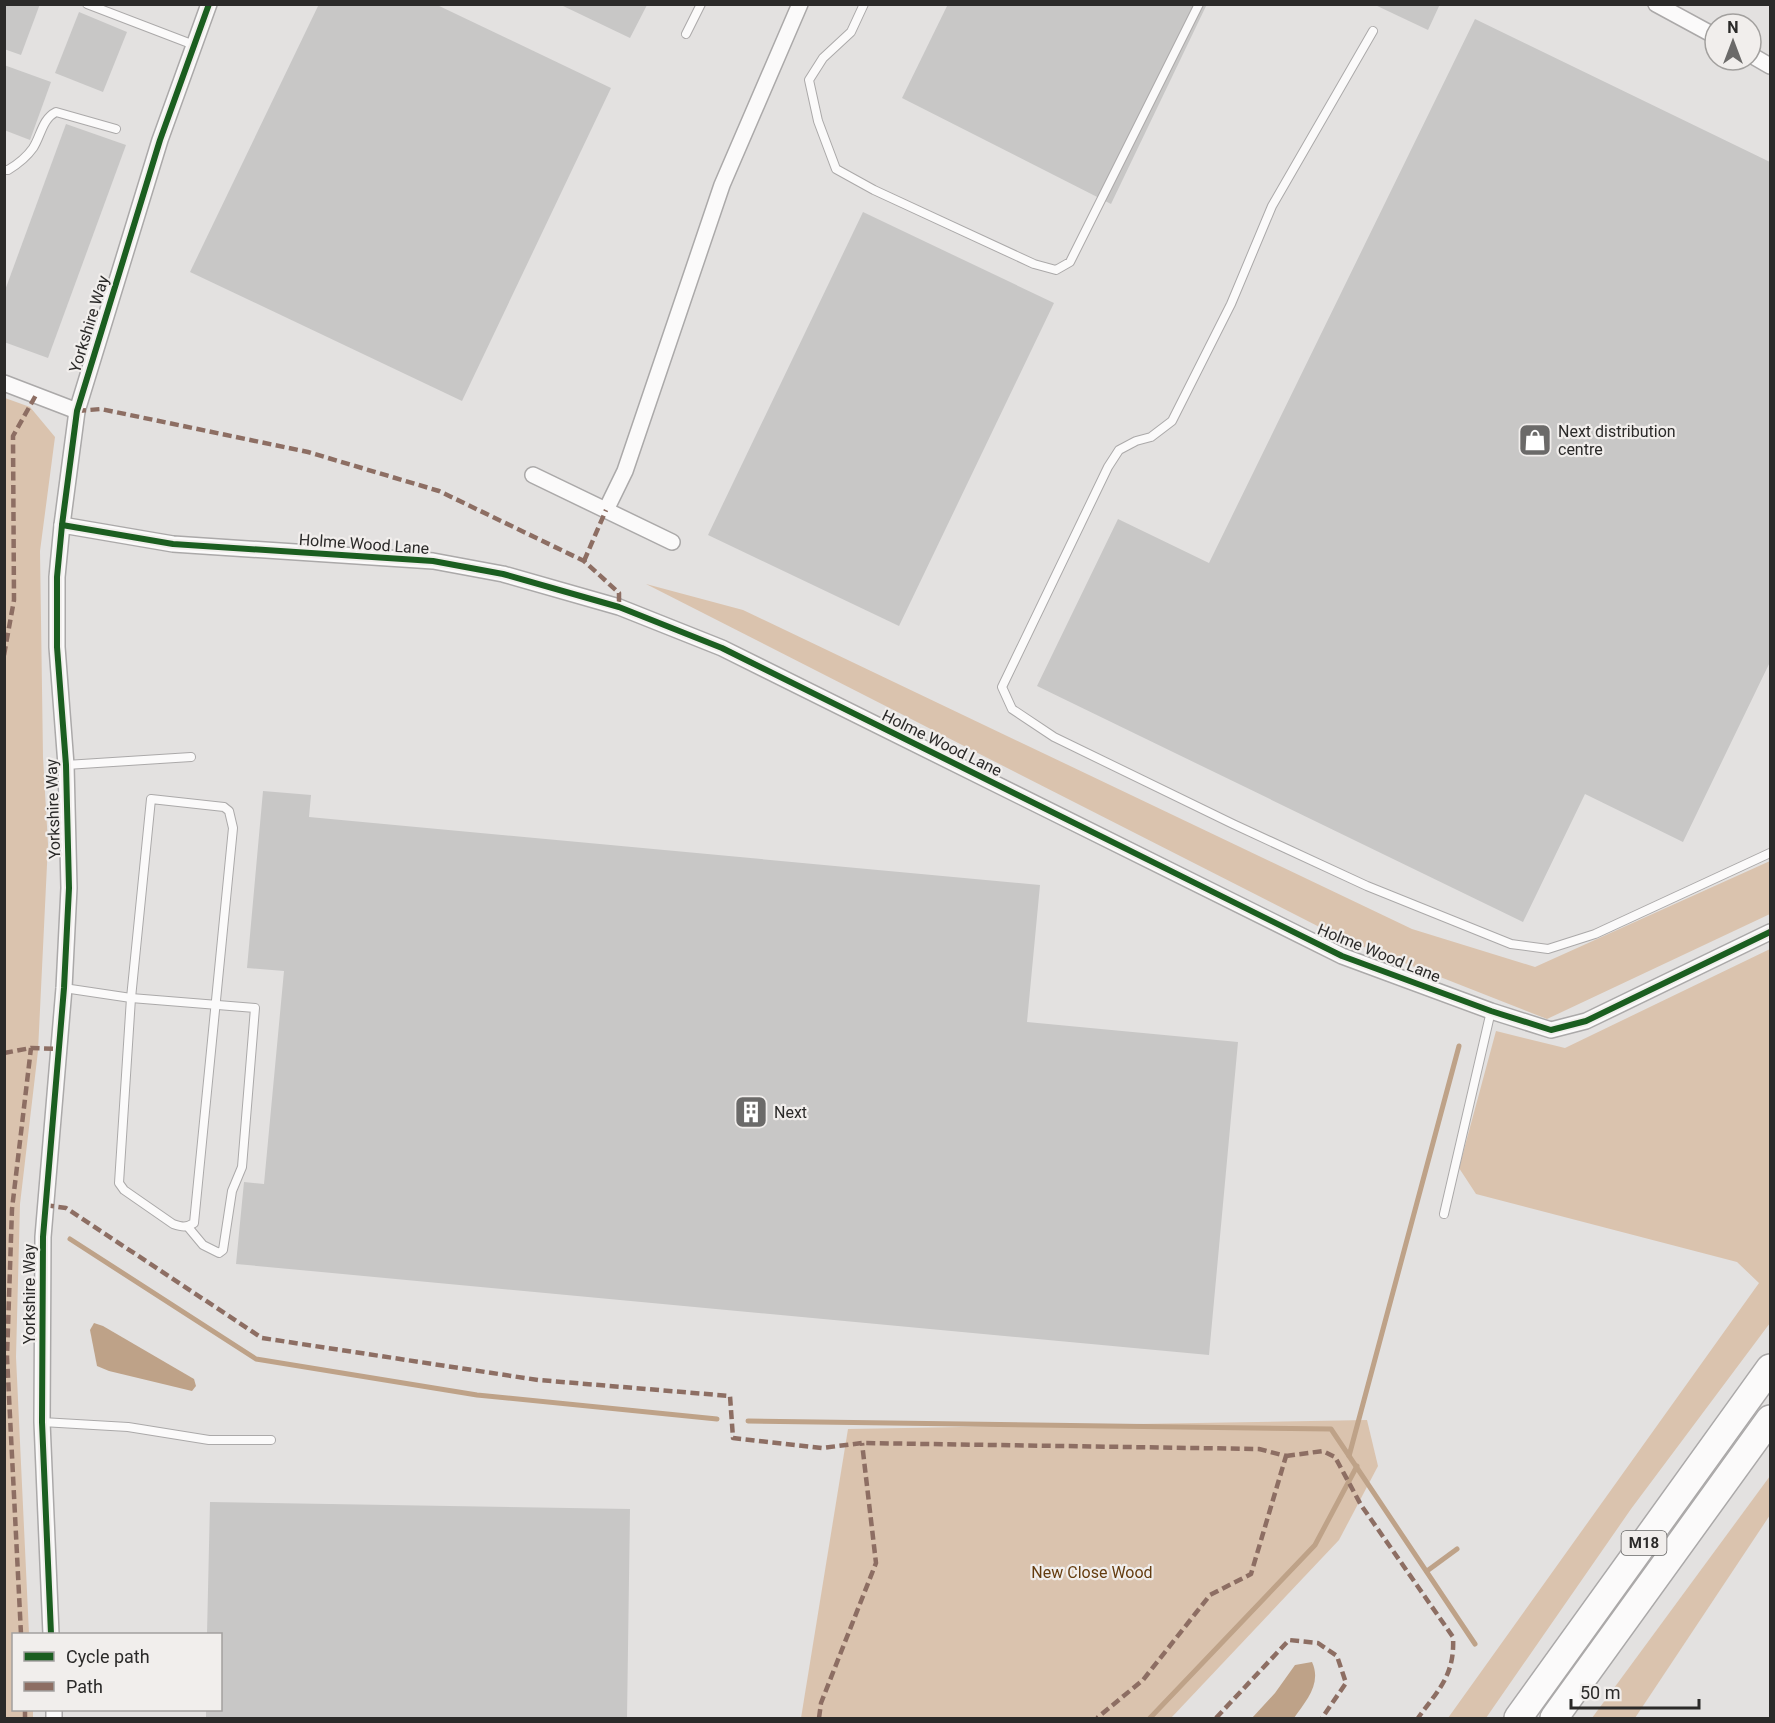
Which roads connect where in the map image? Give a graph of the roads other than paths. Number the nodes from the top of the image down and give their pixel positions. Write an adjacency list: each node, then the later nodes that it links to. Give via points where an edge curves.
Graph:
1 (87, 4): 11 (lane)
2 (209, 4): 11 (street, Yorkshire Way)
3 (700, 4): 10 (lane)
4 (800, 4): 17 (street, via 722,185 625,471)
5 (864, 4): 6 (lane, via 851,32 823,58 809,80 818,122 836,169 1034,264 1056,270 1070,262)
6 (1199, 4)
7 (1656, 4): 8 (street)
8 (1703, 29)
9 (1372, 31): 22 (lane, via 1272,206 1231,304 1173,421 1151,437 1119,450 1108,467 1002,687 1012,709 1054,737 1243,828 1367,885 1511,944 1548,949 1595,934)
10 (686, 34)
11 (194, 45): 15 (street, Yorkshire Way, via 160,140)
12 (116, 129): 13 (lane, via 56,112 46,119 24,159)
13 (4, 170)
14 (4, 383): 15 (street)
15 (77, 411): 18 (street, Yorkshire Way)
16 (533, 475): 17 (street)
17 (606, 510): 19 (street)
18 (62, 525): 21 (street, Yorkshire Way, via 57,647); 27 (street, Holme Wood Lane, via 173,544 434,561 503,574 618,607 722,648 1342,956)
19 (672, 542)
20 (191, 757): 21 (lane)
21 (66, 765): 24 (street, Yorkshire Way, via 69,888)
22 (1770, 853)
23 (1770, 932): 27 (street, Holme Wood Lane, via 1586,1021 1551,1030)
24 (64, 988): 25 (lane); 32 (street, Yorkshire Way, via 44,1216)
25 (131, 998): 26 (lane); 26 (lane, via 152,799 224,807 232,818); 29 (lane, via 119,1183 173,1224)
26 (215, 1005): 29 (lane, via 194,1223); 29 (lane, via 255,1008 242,1167 232,1191 222,1252 203,1245)
27 (1491, 1011): 28 (lane)
28 (1444, 1214)
29 (188, 1227)
30 (1770, 1368): 35 (highway, M18)
31 (1770, 1419): 36 (highway, M18)
32 (42, 1422): 33 (lane, via 128,1427 209,1440); 34 (street, Yorkshire Way)
33 (271, 1440)
34 (51, 1633)
35 (1518, 1719)
36 (1554, 1719)

